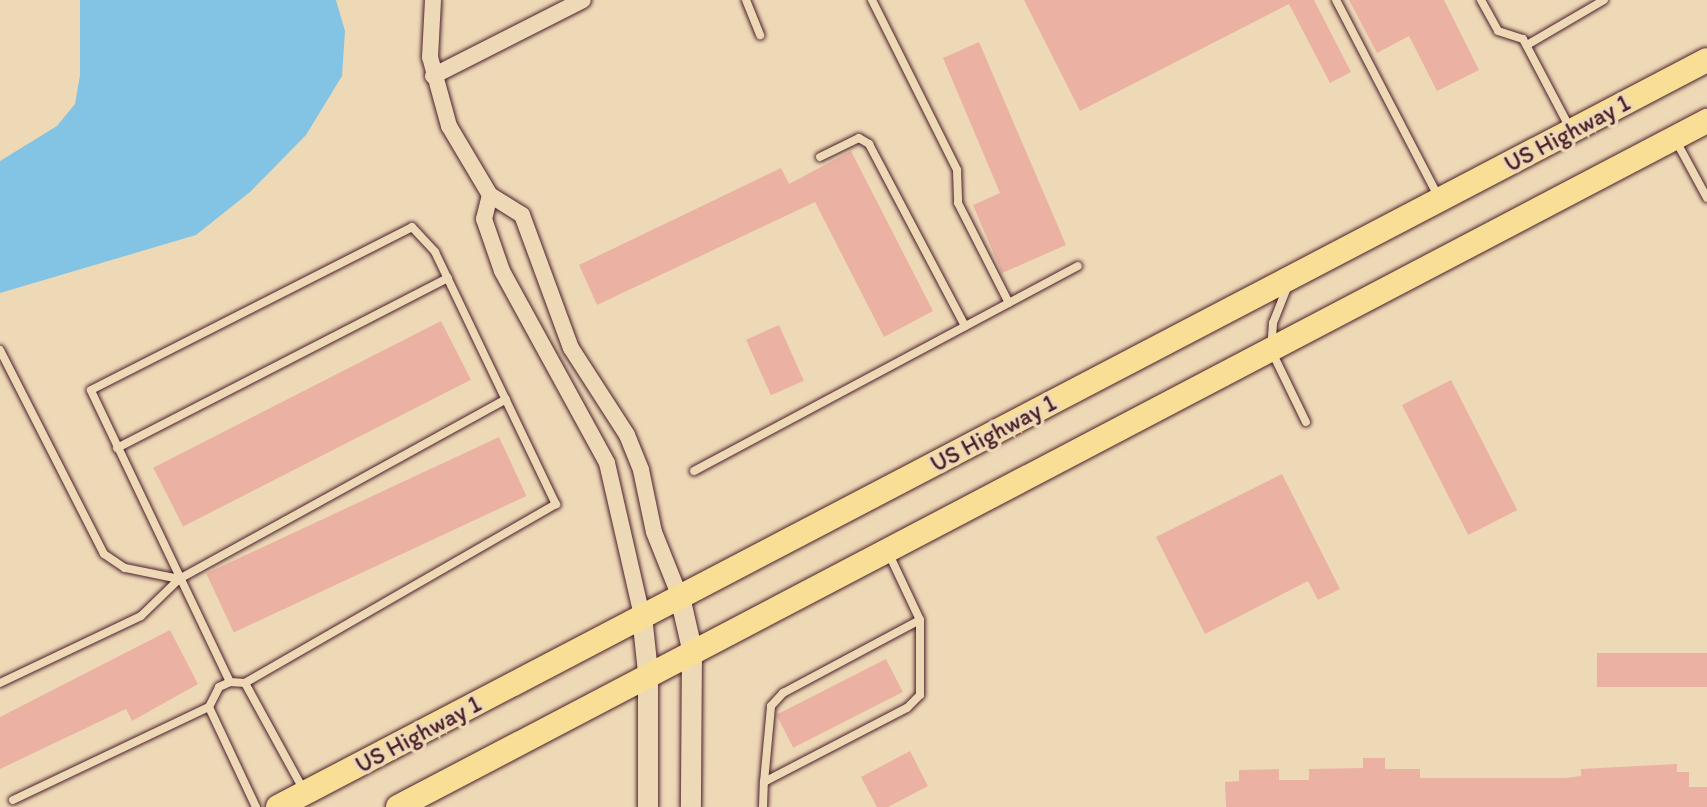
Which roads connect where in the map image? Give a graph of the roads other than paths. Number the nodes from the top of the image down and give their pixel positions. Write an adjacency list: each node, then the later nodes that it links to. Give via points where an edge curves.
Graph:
1 (433, 0): 11 (street)
2 (583, 0): 11 (street)
3 (746, 0): 8 (lane)
4 (872, 0): 22 (lane, via 957,170 958,203)
5 (1336, 0): 18 (lane)
6 (1481, 0): 9 (lane, via 1498,31)
7 (1604, 0): 9 (lane)
8 (760, 35)
9 (1527, 45): 13 (lane)
10 (1707, 60): 13 (main road, US Highway 1)
11 (433, 76): 16 (street, via 449,126)
12 (1707, 121): 14 (main road)
13 (1571, 131): 18 (main road, US Highway 1)
14 (1675, 138): 17 (lane); 25 (main road)
15 (820, 157): 23 (lane, via 859,138 869,144)
16 (490, 195): 26 (street, via 522,215); 27 (street, via 484,219 502,271)
17 (1707, 198)
18 (1440, 200): 20 (main road, US Highway 1)
19 (1078, 266): 22 (lane)
20 (1292, 277): 25 (lane, via 1273,323); 34 (main road, US Highway 1)
21 (448, 278): 28 (lane); 30 (lane); 30 (lane, via 435,252 412,227 91,390)
22 (1009, 303): 23 (lane)
23 (965, 326): 31 (lane)
24 (0, 350): 33 (lane, via 104,554 125,568)
25 (1271, 350): 29 (lane); 32 (main road)
26 (576, 357): 27 (street); 34 (street, via 627,435 641,470 654,532)
27 (554, 368): 35 (street, via 607,463)
28 (506, 399): 33 (lane); 41 (lane, via 556,504)
29 (1306, 422)
30 (117, 448): 33 (lane)
31 (694, 471)
32 (887, 550): 36 (lane); 37 (main road)
33 (179, 579): 39 (lane); 40 (lane, via 141,616)
34 (680, 597): 35 (main road, US Highway 1); 37 (street)
35 (642, 616): 38 (street); 44 (main road, US Highway 1)
36 (920, 620): 43 (lane, via 777,699 771,706); 43 (lane, via 920,695 907,708)
37 (692, 649): 38 (main road); 50 (street)
38 (648, 672): 48 (main road); 49 (street)
39 (230, 682): 41 (lane); 42 (lane, via 219,687)
40 (0, 683)
41 (245, 683): 44 (lane)
42 (209, 707): 45 (lane); 46 (lane)
43 (764, 782): 51 (lane)
44 (305, 793): 47 (main road, US Highway 1)
45 (13, 800)
46 (256, 807)
47 (278, 807)
48 (398, 807)
49 (648, 807)
50 (691, 807)
51 (763, 807)

